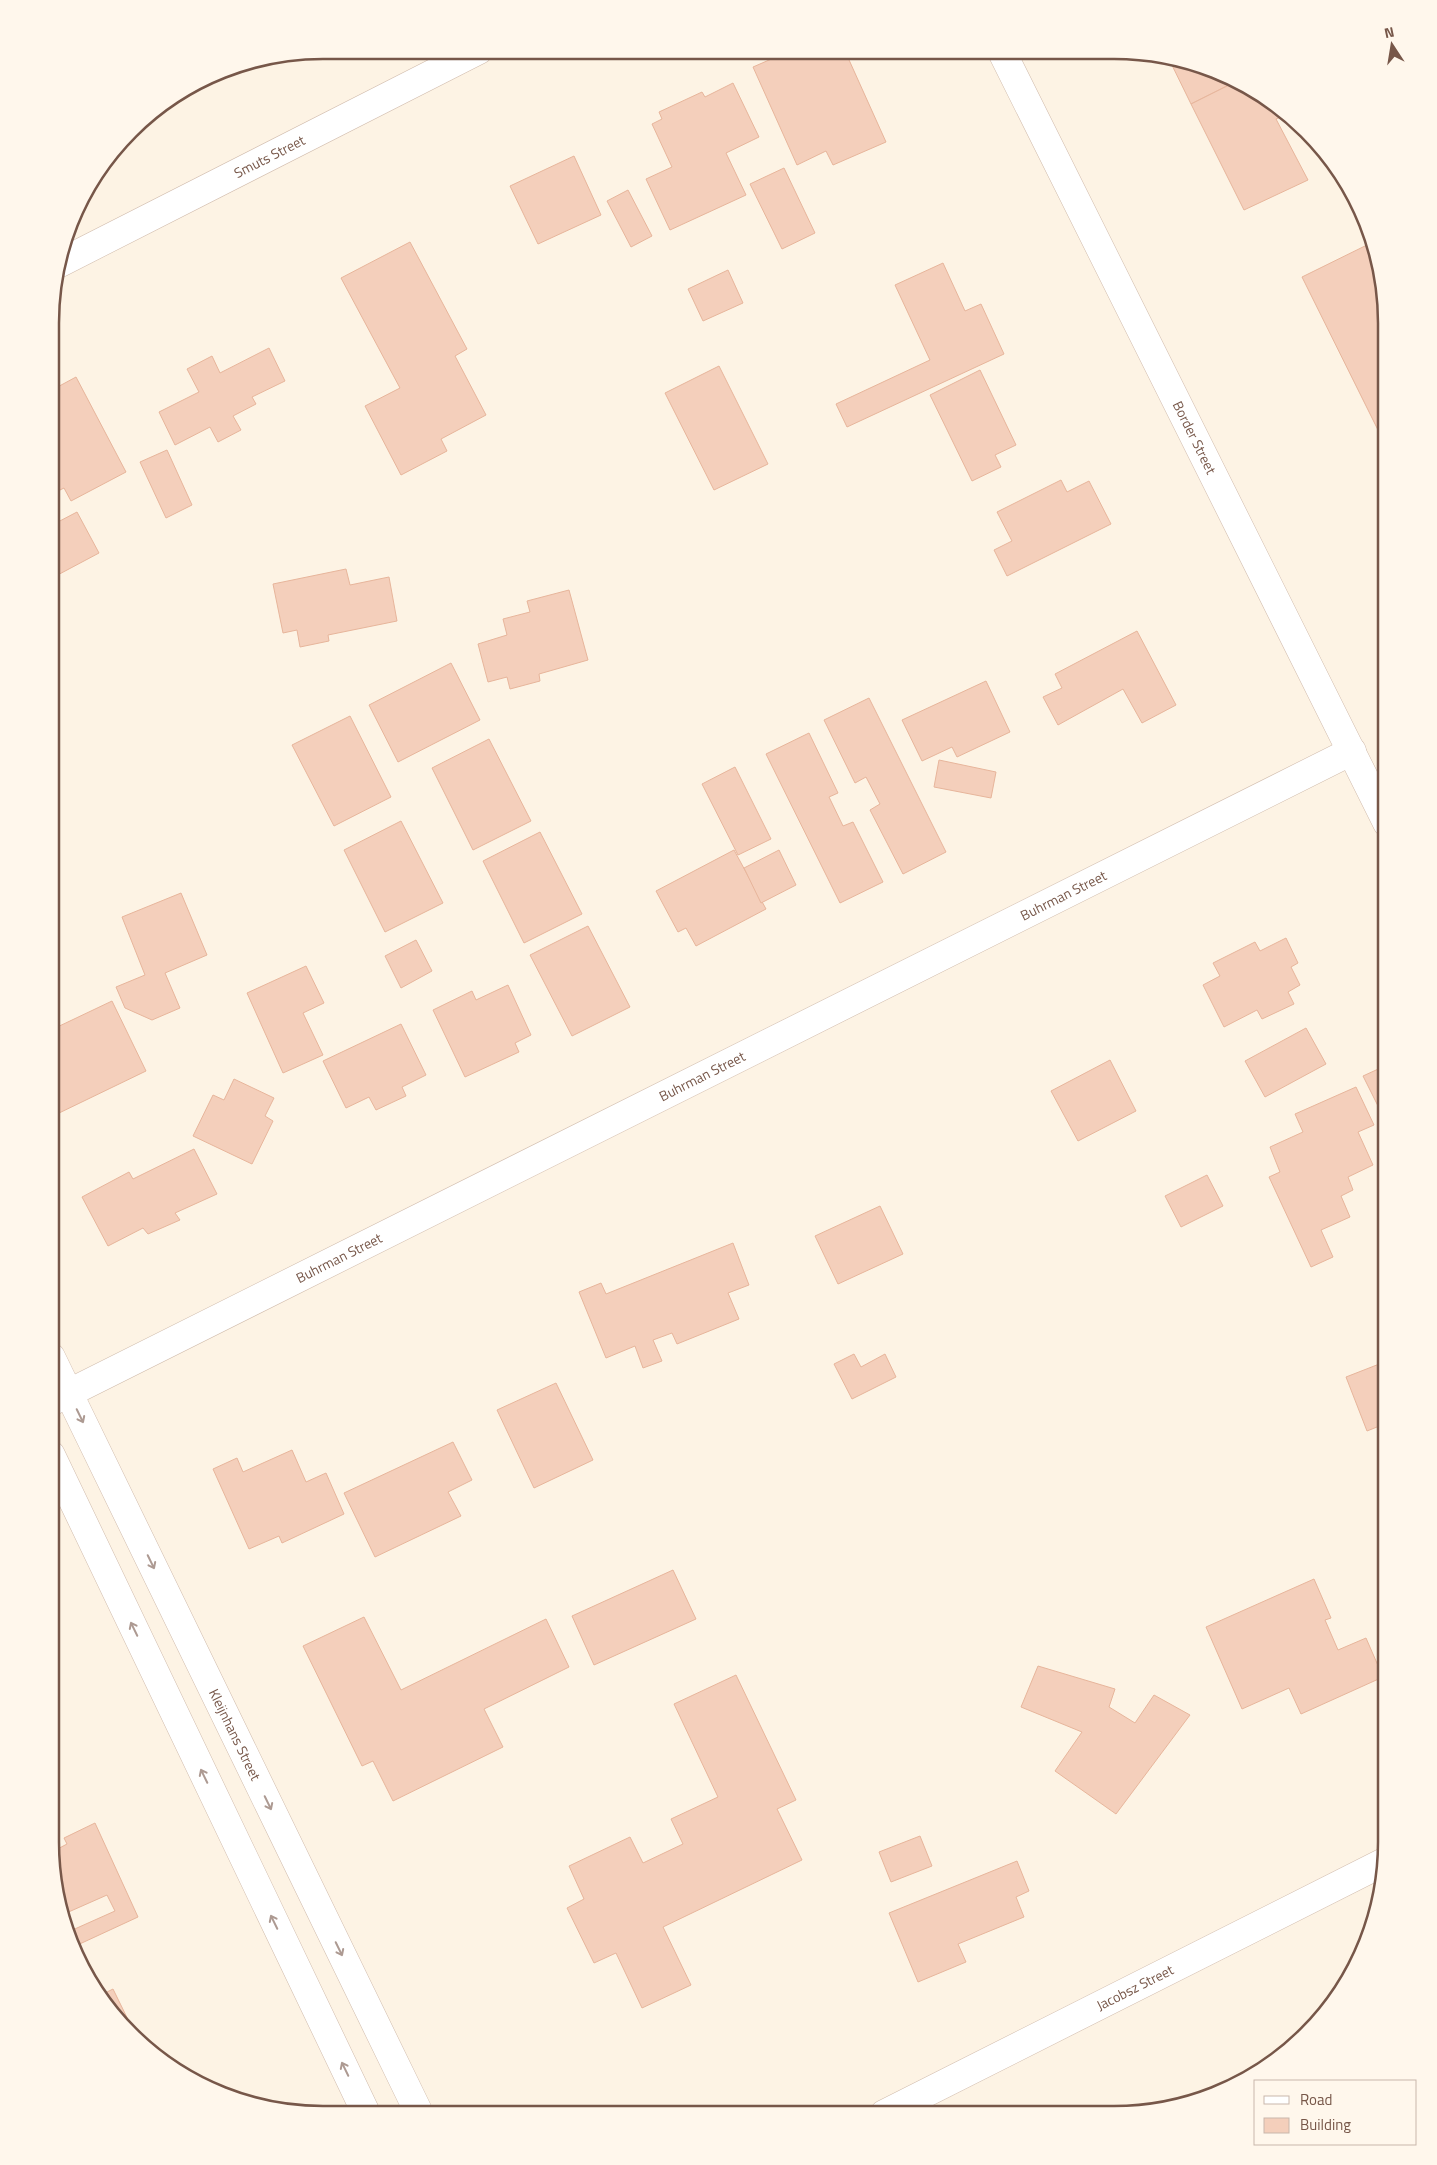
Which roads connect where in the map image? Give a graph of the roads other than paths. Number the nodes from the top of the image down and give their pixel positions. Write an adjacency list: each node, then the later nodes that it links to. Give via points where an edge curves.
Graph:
1 (462, 59): 3 (street, Smuts Street)
2 (1006, 59): 4 (street, Border Street)
3 (67, 260)
4 (1352, 751): 5 (street, Border Street); 6 (street, Buhrman Street)
5 (1378, 804)
6 (60, 1397): 10 (street, Kleijnhans Street, one-way to 10)
7 (59, 1472): 9 (street, one-way to 7)
8 (1377, 1865): 11 (street, Jacobsz Street)
9 (363, 2106)
10 (416, 2106)
11 (900, 2106)

